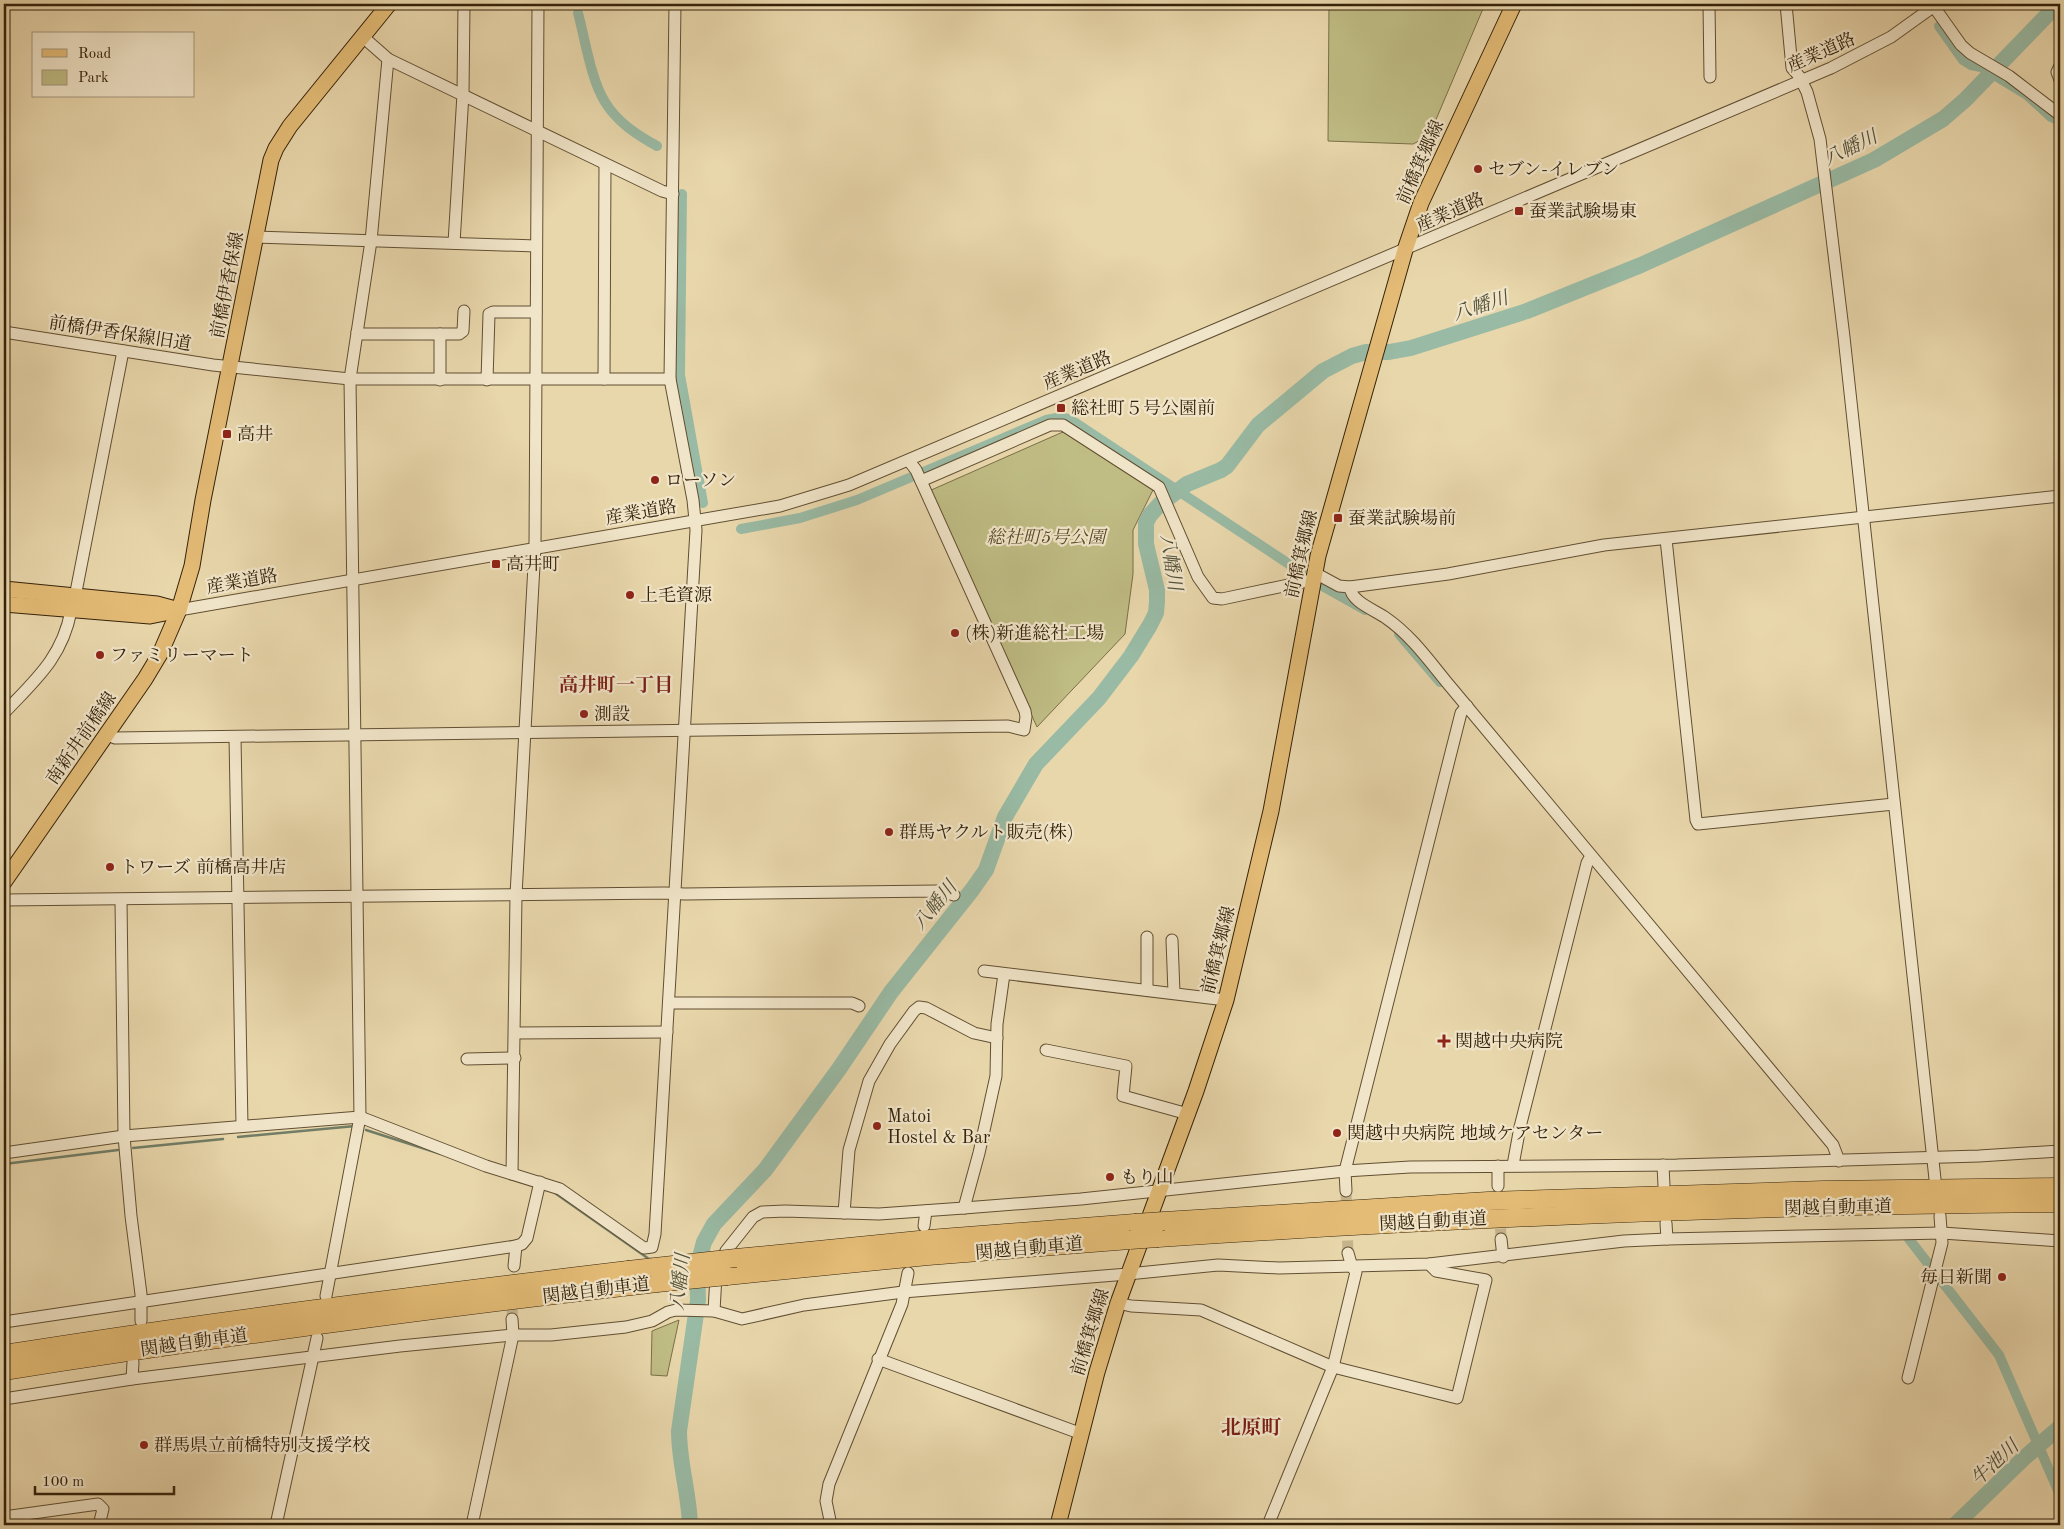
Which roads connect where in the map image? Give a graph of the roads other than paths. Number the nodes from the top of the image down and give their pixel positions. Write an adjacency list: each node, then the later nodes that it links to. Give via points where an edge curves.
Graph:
1 (389, 4): 9 (main road, 前橋伊香保線)
2 (464, 4): 15 (street)
3 (538, 4): 17 (street)
4 (675, 4): 19 (street)
5 (1514, 4): 24 (main road, 前橋箕郷線, via 1421,203)
6 (1709, 4): 12 (street)
7 (1786, 4): 14 (street, via 1792,68)
8 (1934, 5): 14 (street, 産業道路, via 1875,47); 16 (street, via 1970,53 2009,76)
9 (363, 37): 10 (street); 20 (main road, 前橋伊香保線, via 290,126 276,148 269,166)
10 (388, 59): 15 (street); 21 (street)
11 (2060, 66): 13 (street)
12 (1710, 77)
13 (2060, 80)
14 (1802, 81): 24 (street, 産業道路); 41 (street, via 1817,127 1827,195)
15 (463, 94): 17 (street); 22 (street)
16 (2060, 115)
17 (537, 131): 18 (street); 23 (street)
18 (605, 164): 19 (street); 33 (street)
19 (673, 194): 34 (street)
20 (255, 237): 21 (street); 31 (main road, 前橋伊香保線)
21 (372, 241): 22 (street); 28 (street)
22 (454, 243): 23 (street)
23 (536, 246): 26 (street)
24 (1404, 250): 38 (street, 産業道路); 45 (main road, 前橋箕郷線)
25 (464, 311): 29 (street, via 463,331)
26 (536, 312): 36 (street, via 489,314); 37 (street)
27 (4, 332): 30 (street, 前橋伊香保線旧道)
28 (357, 332): 29 (street); 32 (street)
29 (440, 334): 35 (street)
30 (122, 351): 31 (street, 前橋伊香保線旧道); 50 (street)
31 (230, 368): 32 (street, 前橋伊香保線旧道); 51 (main road, 前橋伊香保線, via 192,566)
32 (350, 379): 35 (street, 前橋伊香保線旧道); 46 (street)
33 (604, 379): 34 (street, 前橋伊香保線旧道); 37 (street, 前橋伊香保線旧道)
34 (670, 379): 42 (street)
35 (440, 380): 36 (street, 前橋伊香保線旧道)
36 (487, 380): 37 (street, 前橋伊香保線旧道)
37 (537, 380): 44 (street)
38 (909, 461): 39 (street); 42 (street, 産業道路, via 849,485 780,506)
39 (921, 481): 45 (street, via 1058,424 1155,484 1162,492 1198,577 1213,598 1222,599 1308,581); 54 (street, via 1025,711 1024,730 1008,726)
40 (2060, 496): 41 (street)
41 (1863, 517): 43 (street); 59 (street)
42 (696, 520): 44 (street, 産業道路); 54 (street)
43 (1666, 539): 47 (street, via 1589,547 1448,574); 59 (street, via 1698,824)
44 (535, 547): 46 (street, 産業道路); 55 (street)
45 (1313, 577): 47 (street); 75 (main road, 前橋箕郷線, via 1278,780)
46 (352, 580): 51 (street, 産業道路); 57 (street)
47 (1350, 587): 52 (street, via 1354,598 1402,630)
48 (4, 589): 50 (main road)
49 (4, 604): 50 (main road)
50 (73, 604): 51 (main road, via 156,604); 53 (street, via 65,634 53,659)
51 (179, 610): 56 (main road, 南新井前橋線, via 153,667)
52 (1466, 706): 60 (street); 95 (street, via 1461,712)
53 (4, 713)
54 (684, 731): 55 (street); 62 (street)
55 (525, 733): 57 (street); 63 (street)
56 (106, 734): 58 (street, via 115,738); 61 (main road, 南新井前橋線)
57 (355, 734): 58 (street); 65 (street)
58 (236, 737): 66 (street)
59 (1894, 804): 90 (street)
60 (1591, 856): 91 (street, via 1833,1145); 92 (street, via 1586,862)
61 (4, 882)
62 (675, 893): 63 (street); 64 (street, via 938,892); 76 (street)
63 (516, 895): 65 (street); 78 (street)
64 (954, 895)
65 (356, 897): 66 (street); 85 (street)
66 (238, 898): 68 (street); 86 (street)
67 (4, 900): 68 (street)
68 (121, 900): 87 (street)
69 (1147, 937): 73 (street)
70 (1172, 940): 74 (street)
71 (984, 971): 72 (street)
72 (1004, 974): 73 (street); 80 (street)
73 (1148, 990): 74 (street)
74 (1174, 993): 75 (street)
75 (1226, 1000): 84 (main road, 前橋箕郷線)
76 (669, 1003): 77 (street, via 852,1003); 79 (street)
77 (859, 1006)
78 (515, 1032): 79 (street); 82 (street)
79 (667, 1032): 98 (street, via 654,1244 649,1249 644,1248 560,1189)
80 (997, 1038): 105 (street, via 995,1084); 107 (street, via 974,1032 926,1008 914,1011 869,1081 851,1141)
81 (1046, 1050): 84 (street, via 1126,1066 1123,1096)
82 (515, 1058): 83 (street); 96 (street)
83 (467, 1059)
84 (1188, 1114): 102 (main road, 前橋箕郷線)
85 (360, 1117): 86 (street); 96 (street); 122 (street)
86 (242, 1126): 87 (street)
87 (124, 1136): 89 (street); 126 (street)
88 (2060, 1151): 90 (street)
89 (4, 1153)
90 (1932, 1157): 91 (street); 97 (street)
91 (1839, 1160): 93 (street)
92 (1513, 1165): 93 (street); 94 (street)
93 (1663, 1165): 100 (street)
94 (1498, 1166): 95 (street); 99 (street)
95 (1345, 1171): 102 (street); 103 (street)
96 (512, 1174): 98 (street)
97 (1935, 1179)
98 (540, 1182): 115 (street, via 527,1238)
99 (1498, 1186)
100 (1664, 1186)
101 (2060, 1187): 134 (highway, 関越自動車道, bridge, via 1832,1190 1507,1201 1164,1221 929,1239 628,1270 331,1306)
102 (1158, 1191): 105 (street); 123 (main road, 前橋箕郷線)
103 (1346, 1191)
104 (2060, 1204): 139 (highway, 関越自動車道, bridge, via 1824,1207 1517,1217 1158,1238 928,1256 657,1283 340,1322)
105 (964, 1208): 106 (street)
106 (926, 1211): 107 (street); 110 (street)
107 (844, 1213): 128 (street, via 779,1211 762,1212 753,1217 732,1242 719,1265)
108 (1940, 1216): 111 (street)
109 (1666, 1223): 113 (street)
110 (924, 1226)
111 (1942, 1233): 113 (street); 114 (street); 140 (street)
112 (1501, 1238): 117 (street)
113 (1667, 1239): 117 (street)
114 (2060, 1241)
115 (516, 1246): 119 (street); 122 (street)
116 (1348, 1253): 120 (street)
117 (1503, 1256): 118 (street)
118 (1429, 1264): 120 (street); 138 (street, via 1436,1270 1486,1280 1457,1398)
119 (514, 1266)
120 (1352, 1267): 123 (street, via 1218,1265); 138 (street, via 1356,1272)
121 (908, 1273): 124 (street)
122 (331, 1274): 125 (street); 126 (street)
123 (1128, 1274): 124 (street); 127 (main road, 前橋箕郷線)
124 (903, 1292): 128 (street, via 804,1305 742,1319); 136 (street, via 902,1304)
125 (326, 1296)
126 (142, 1300): 129 (street); 131 (street)
127 (1118, 1303): 138 (street, via 1201,1310); 143 (main road, 前橋箕郷線)
128 (711, 1311): 132 (street, via 672,1311 652,1321 626,1327)
129 (141, 1320)
130 (512, 1320): 132 (street)
131 (4, 1322)
132 (513, 1335): 135 (street); 147 (street)
133 (317, 1338): 135 (street)
134 (4, 1354)
135 (313, 1357): 141 (street); 146 (street)
136 (878, 1359): 143 (street); 148 (street, via 829,1484 826,1506)
137 (133, 1362): 141 (street)
138 (1333, 1367): 150 (street)
139 (4, 1371)
140 (1908, 1378)
141 (132, 1379): 142 (street)
142 (4, 1399)
143 (1082, 1434): 149 (main road, 前橋箕郷線)
144 (4, 1517): 145 (street, via 98,1504 103,1509)
145 (99, 1525)
146 (276, 1525)
147 (472, 1525)
148 (831, 1525)
149 (1058, 1525)
150 (1268, 1525)

